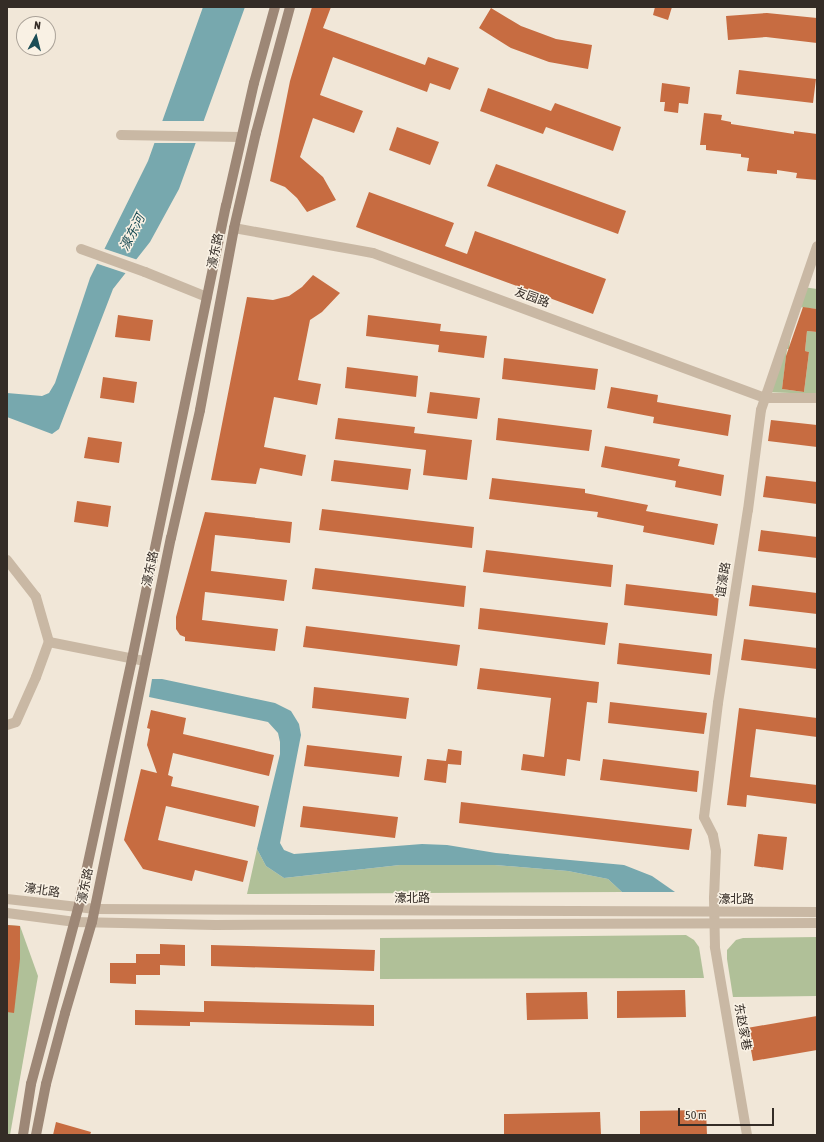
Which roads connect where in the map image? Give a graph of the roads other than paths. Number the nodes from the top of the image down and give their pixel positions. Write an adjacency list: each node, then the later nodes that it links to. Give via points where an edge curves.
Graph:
1 (275, 7): 4 (main road, 濠东路)
2 (290, 7): 5 (main road, 濠东路, via 256,133)
3 (121, 135): 4 (street)
4 (241, 137): 8 (main road, 濠东路)
5 (234, 228): 9 (street, 友园路, via 373,253); 14 (main road, 濠东路, via 200,410)
6 (817, 246): 9 (street, 谊濠路)
7 (81, 249): 8 (street)
8 (207, 297): 13 (main road, 濠东路)
9 (765, 398): 10 (street, 友园路); 21 (street, 谊濠路, via 761,410 719,696 704,817 713,835 716,851)
10 (817, 398)
11 (7, 560): 12 (street, via 36,597)
12 (49, 642): 13 (street); 15 (street, via 16,722)
13 (132, 659): 14 (street); 17 (main road, 濠东路)
14 (145, 661): 18 (main road, 濠东路)
15 (7, 725)
16 (7, 899): 17 (street, 濠北路)
17 (78, 909): 18 (street, 濠北路); 22 (main road, 濠东路)
18 (95, 910): 21 (street, 濠北路); 23 (main road, 濠东路)
19 (7, 912): 22 (street, 濠北路)
20 (817, 912): 21 (street, 濠北路)
21 (715, 913): 25 (street, 谊濠路)
22 (75, 922): 23 (street, 濠北路); 26 (main road, 濠东路, via 31,1084)
23 (92, 922): 25 (street, 濠北路, via 230,925); 27 (main road, 濠东路, via 64,1013)
24 (817, 923): 25 (street, 濠北路)
25 (715, 924): 28 (street, 东赵家巷, via 715,947)
26 (22, 1135)
27 (36, 1135)
28 (747, 1135)

